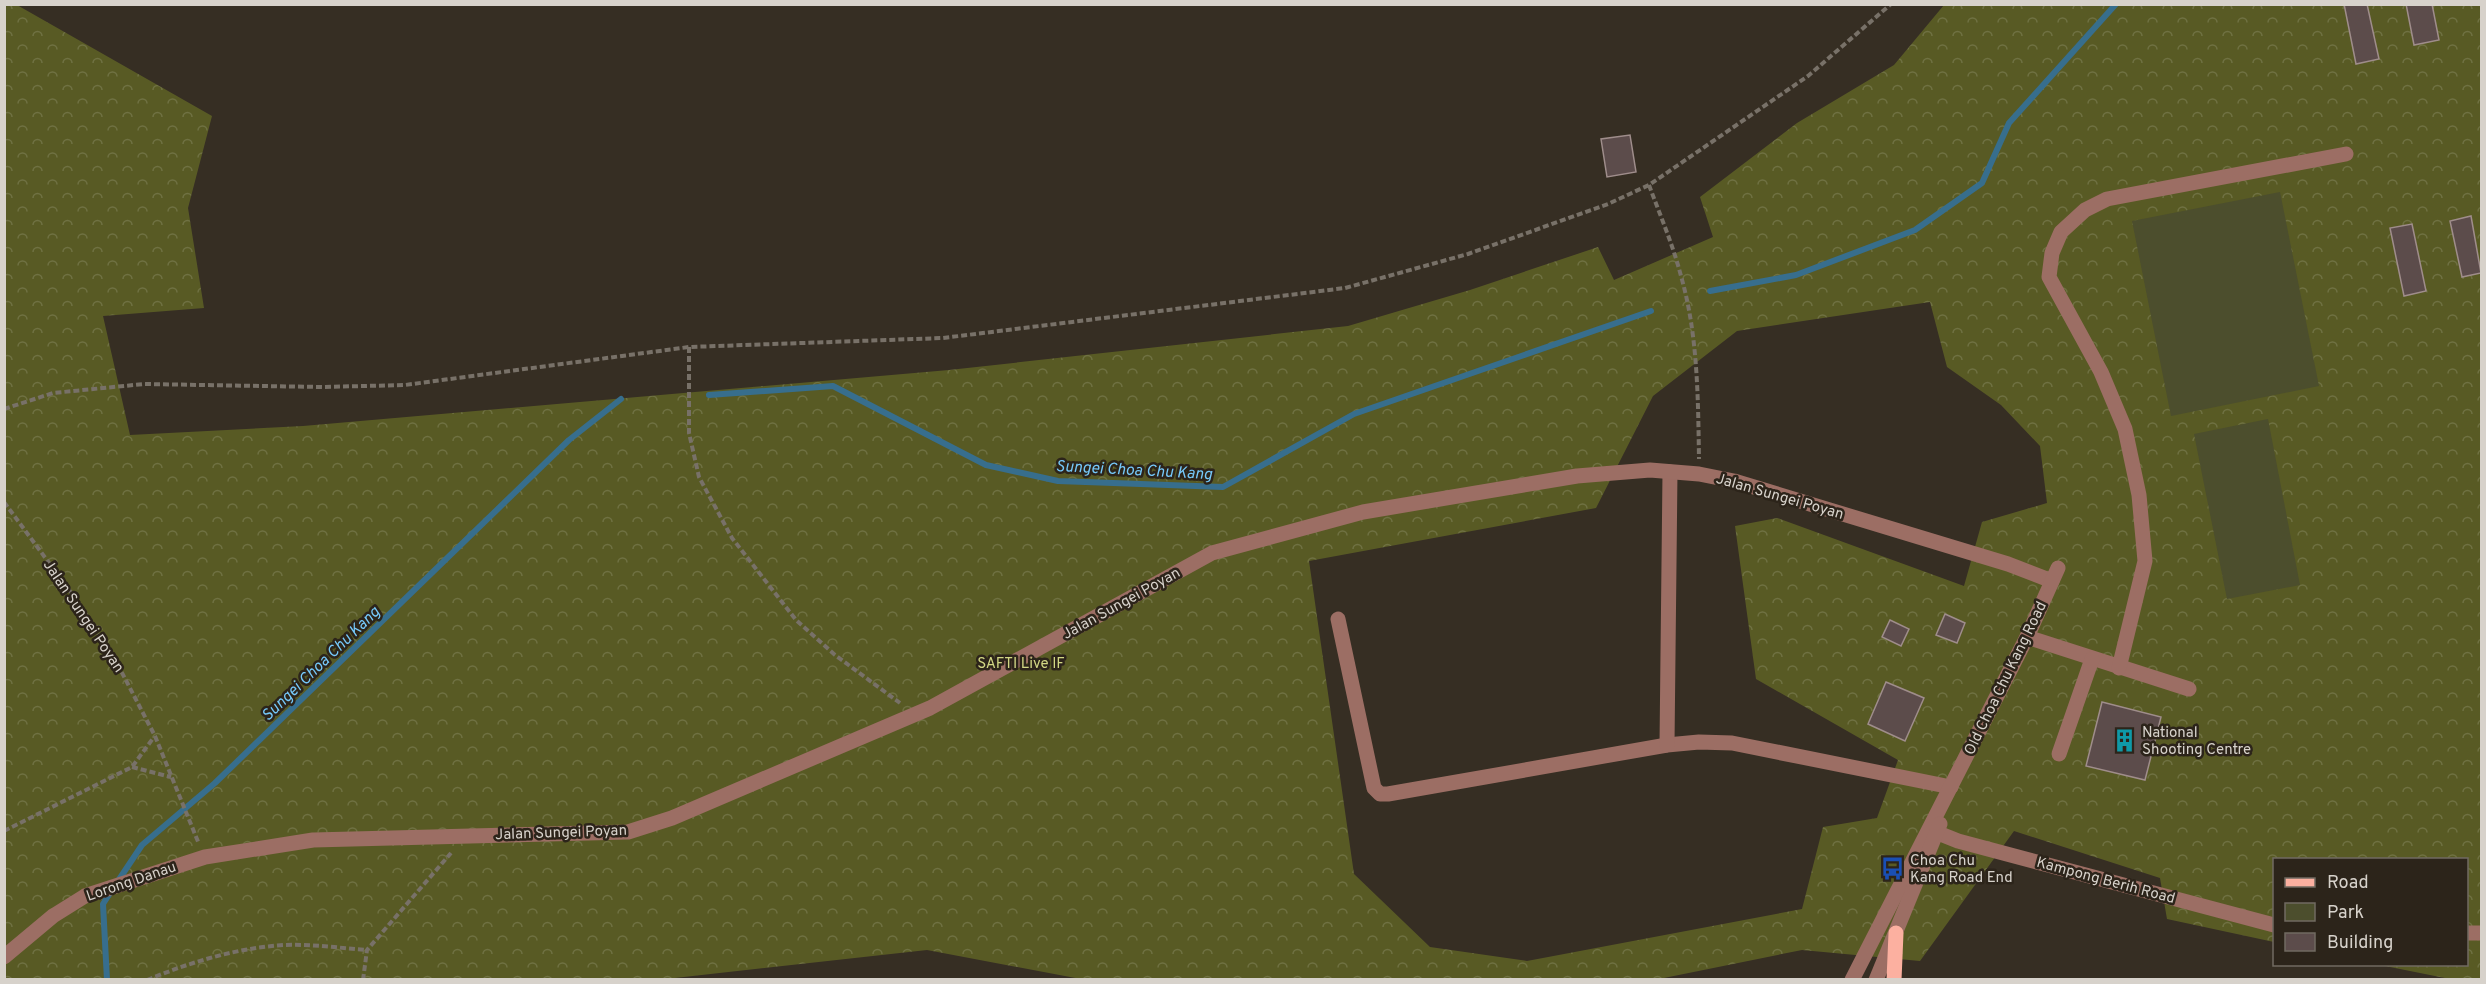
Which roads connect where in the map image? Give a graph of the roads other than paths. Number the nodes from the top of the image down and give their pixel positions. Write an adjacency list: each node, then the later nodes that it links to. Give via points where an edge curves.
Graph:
1 (2346, 154): 7 (street, via 2107,199 2085,210 2061,231 2052,254 2049,278 2101,372 2125,429 2139,495 2145,561)
2 (1670, 472): 3 (street, Jalan Sungei Poyan, via 1734,481); 9 (street); 13 (street, Jalan Sungei Poyan, via 1577,476 1363,512 1212,553 915,715 672,818 628,832 313,840)
3 (2055, 575): 5 (street, Old Choa Chu Kang Road)
4 (1338, 619): 9 (street, via 1374,788 1380,794)
5 (2027, 637): 6 (street); 11 (street, Old Choa Chu Kang Road)
6 (2092, 659): 7 (street); 10 (street)
7 (2119, 668): 8 (street)
8 (2189, 689)
9 (1667, 745): 11 (street, via 1732,744)
10 (2059, 754)
11 (1951, 787): 12 (street, Old Choa Chu Kang Road); 17 (street, Old Choa Chu Kang Road)
12 (1938, 832): 14 (street, Kampong Berih Road, via 1958,841); 15 (street, Old Choa Chu Kang Road)
13 (205, 857): 16 (street, Lorong Danau, via 85,896 52,915)
14 (2273, 925)
15 (1896, 933): 18 (street, Old Choa Chu Kang Road); 19 (main road)
16 (4, 957)
17 (1852, 980)
18 (1876, 980)
19 (1894, 980)

